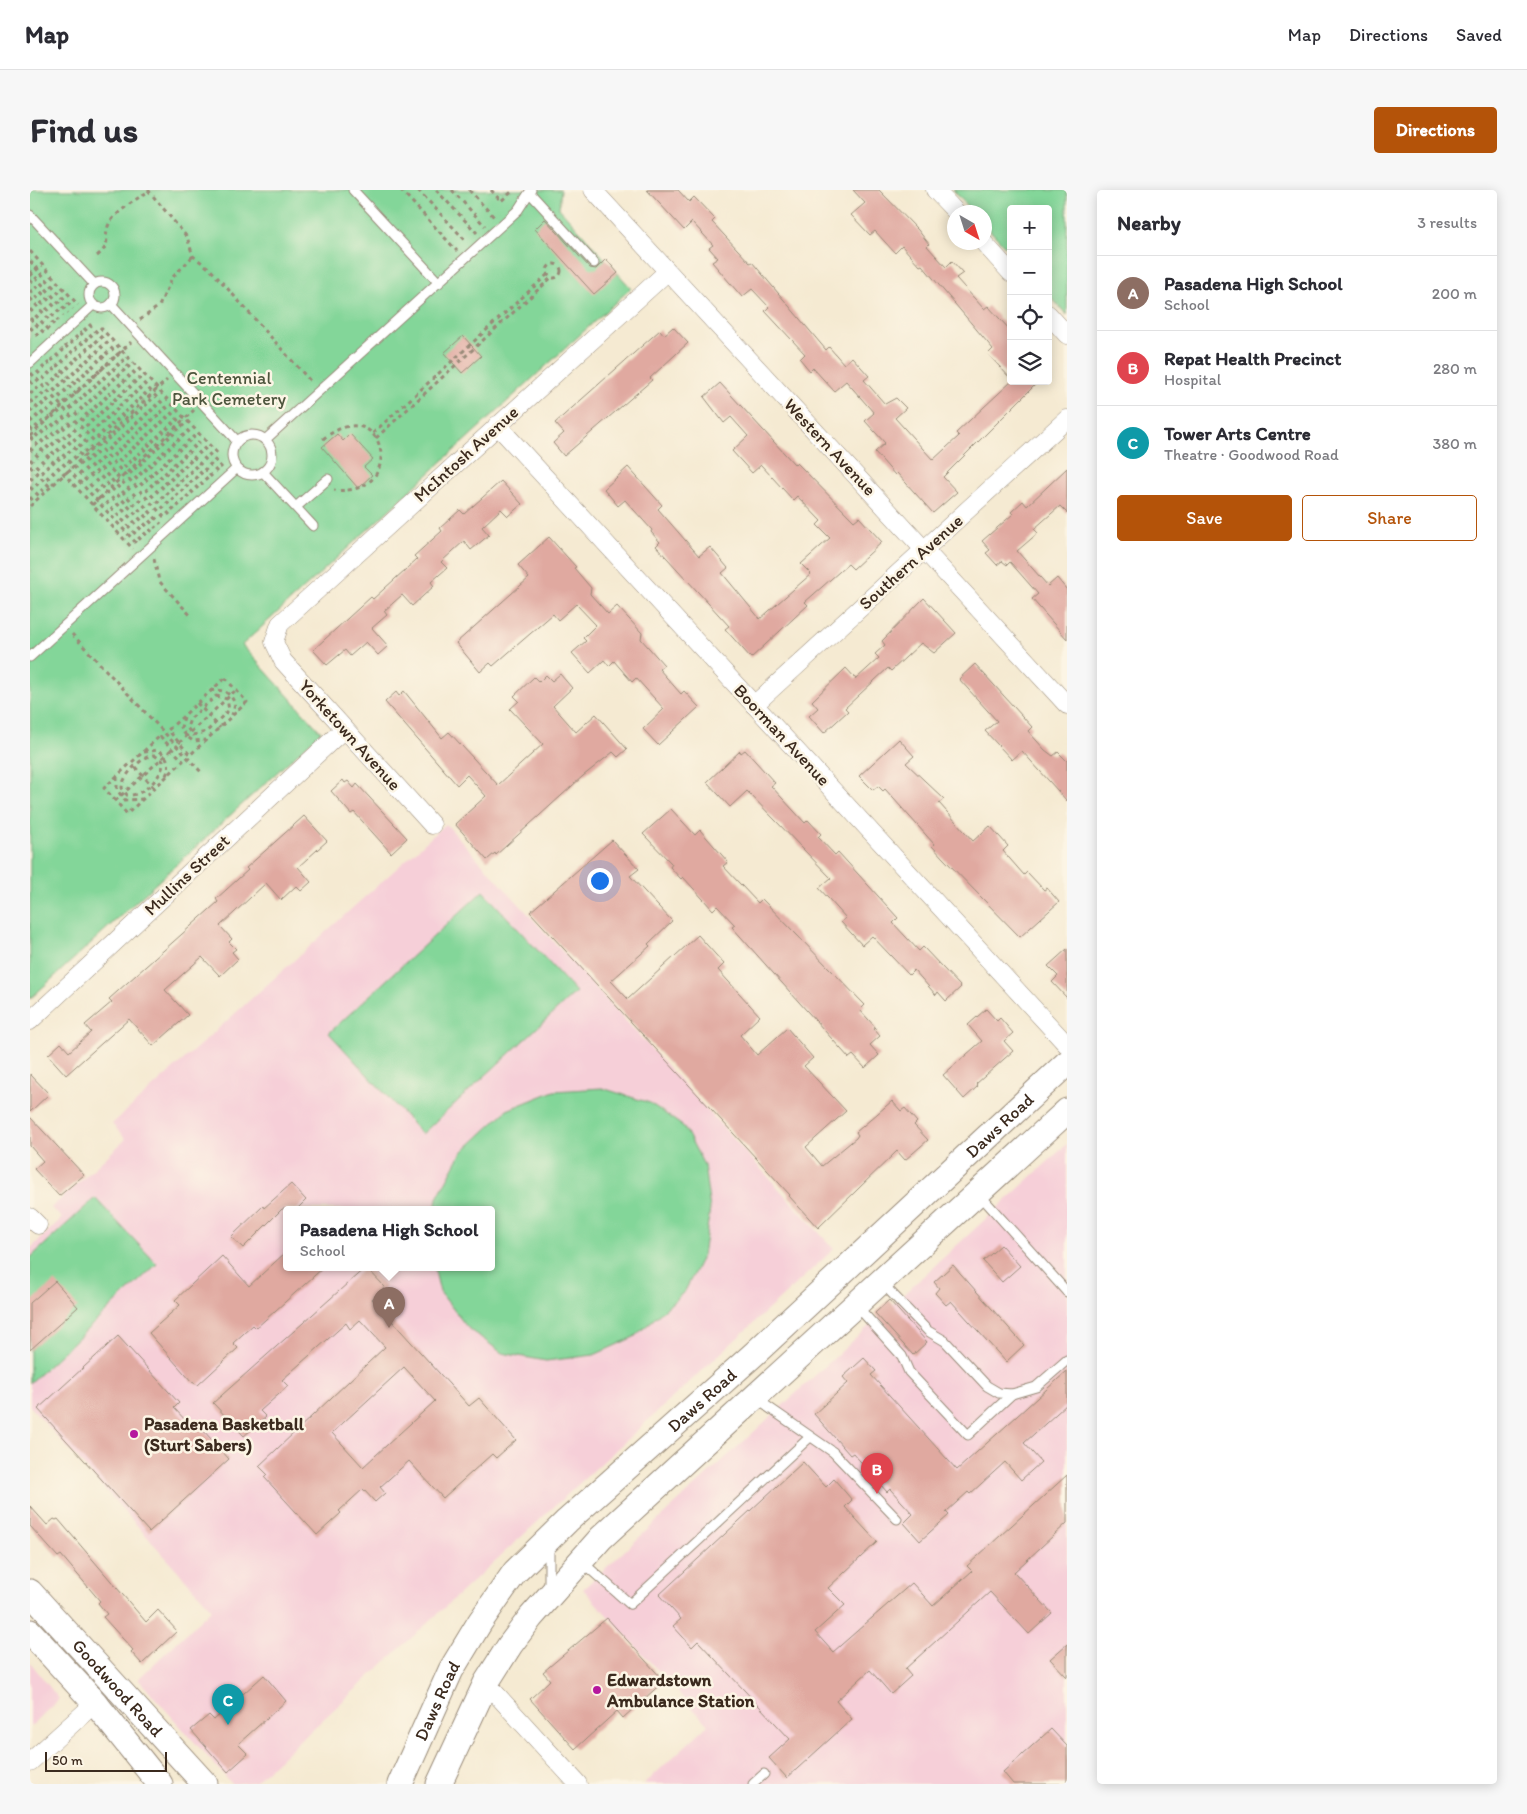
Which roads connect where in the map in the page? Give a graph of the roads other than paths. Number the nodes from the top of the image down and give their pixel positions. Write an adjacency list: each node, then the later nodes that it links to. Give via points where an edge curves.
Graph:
1 (353, 190): 11 (lane)
2 (593, 190): 10 (street, Western Avenue)
3 (935, 190): 5 (street)
4 (531, 192): 8 (lane); 11 (lane, via 518,210)
5 (949, 205)
6 (30, 215): 12 (lane)
7 (990, 250): 9 (street)
8 (594, 263)
9 (1007, 269)
10 (667, 272): 19 (street, McIntosh Avenue); 27 (street, Western Avenue)
11 (439, 283): 20 (lane)
12 (94, 284): 13 (lane, via 111,285 115,293); 14 (lane, via 88,293)
13 (111, 304): 14 (lane, via 104,308); 21 (lane)
14 (93, 305): 17 (lane)
15 (1052, 318): 16 (street)
16 (1067, 335)
17 (59, 336)
18 (1067, 419): 27 (street, Southern Avenue)
19 (497, 425): 28 (street, McIntosh Avenue, via 280,624); 30 (street, Boorman Avenue)
20 (265, 440): 21 (lane, via 250,435); 23 (lane, via 272,450 272,458)
21 (237, 441): 22 (lane, via 231,453)
22 (236, 469): 23 (lane, via 252,476); 29 (lane)
23 (264, 472): 25 (lane)
24 (325, 481): 25 (lane)
25 (296, 507): 26 (lane)
26 (313, 526)
27 (925, 550): 30 (street, Southern Avenue); 31 (street, Western Avenue)
28 (274, 642): 32 (street, Yorketown Avenue, via 282,661)
29 (30, 657)
30 (754, 705): 35 (street, Boorman Avenue)
31 (1067, 705)
32 (344, 729): 33 (street, Yorketown Avenue); 34 (street, Mullins Street)
33 (432, 825)
34 (30, 1021)
35 (1067, 1045)
36 (1067, 1063): 39 (main road, Daws Road)
37 (1067, 1111): 38 (main road, Daws Road)
38 (978, 1193): 40 (main road, Daws Road); 41 (lane)
39 (844, 1270): 40 (main road); 42 (main road); 43 (main road, Daws Road)
40 (880, 1282): 42 (main road, Daws Road); 45 (lane, via 928,1332 945,1341 987,1386 999,1393)
41 (1067, 1292)
42 (855, 1305): 45 (lane, via 902,1356 909,1372 968,1435); 46 (main road, Daws Road)
43 (754, 1354): 46 (main road); 48 (main road, Daws Road)
44 (1067, 1360): 45 (lane, via 1036,1387)
45 (1012, 1394)
46 (747, 1404): 47 (lane); 48 (main road, via 726,1394 685,1432); 51 (main road, Daws Road, via 615,1524)
47 (810, 1437): 49 (lane, via 834,1452); 51 (lane, via 630,1604)
48 (631, 1464): 50 (main road, Daws Road)
49 (897, 1519)
50 (550, 1538): 53 (lane); 56 (main road, Daws Road, via 515,1572)
51 (580, 1561): 53 (main road, Daws Road)
52 (30, 1592): 62 (main road, Goodwood Road)
53 (548, 1597): 55 (main road, Daws Road)
54 (30, 1632): 58 (main road, Goodwood Road)
55 (510, 1645): 56 (main road, via 466,1674); 57 (main road, Daws Road)
56 (451, 1670): 63 (main road, Daws Road)
57 (486, 1684): 64 (main road, Daws Road); 65 (street)
58 (95, 1703): 59 (street); 61 (main road, Goodwood Road)
59 (30, 1762)
60 (764, 1774): 66 (lane)
61 (160, 1784)
62 (205, 1784)
63 (400, 1784)
64 (439, 1784)
65 (578, 1784)
66 (753, 1784)

